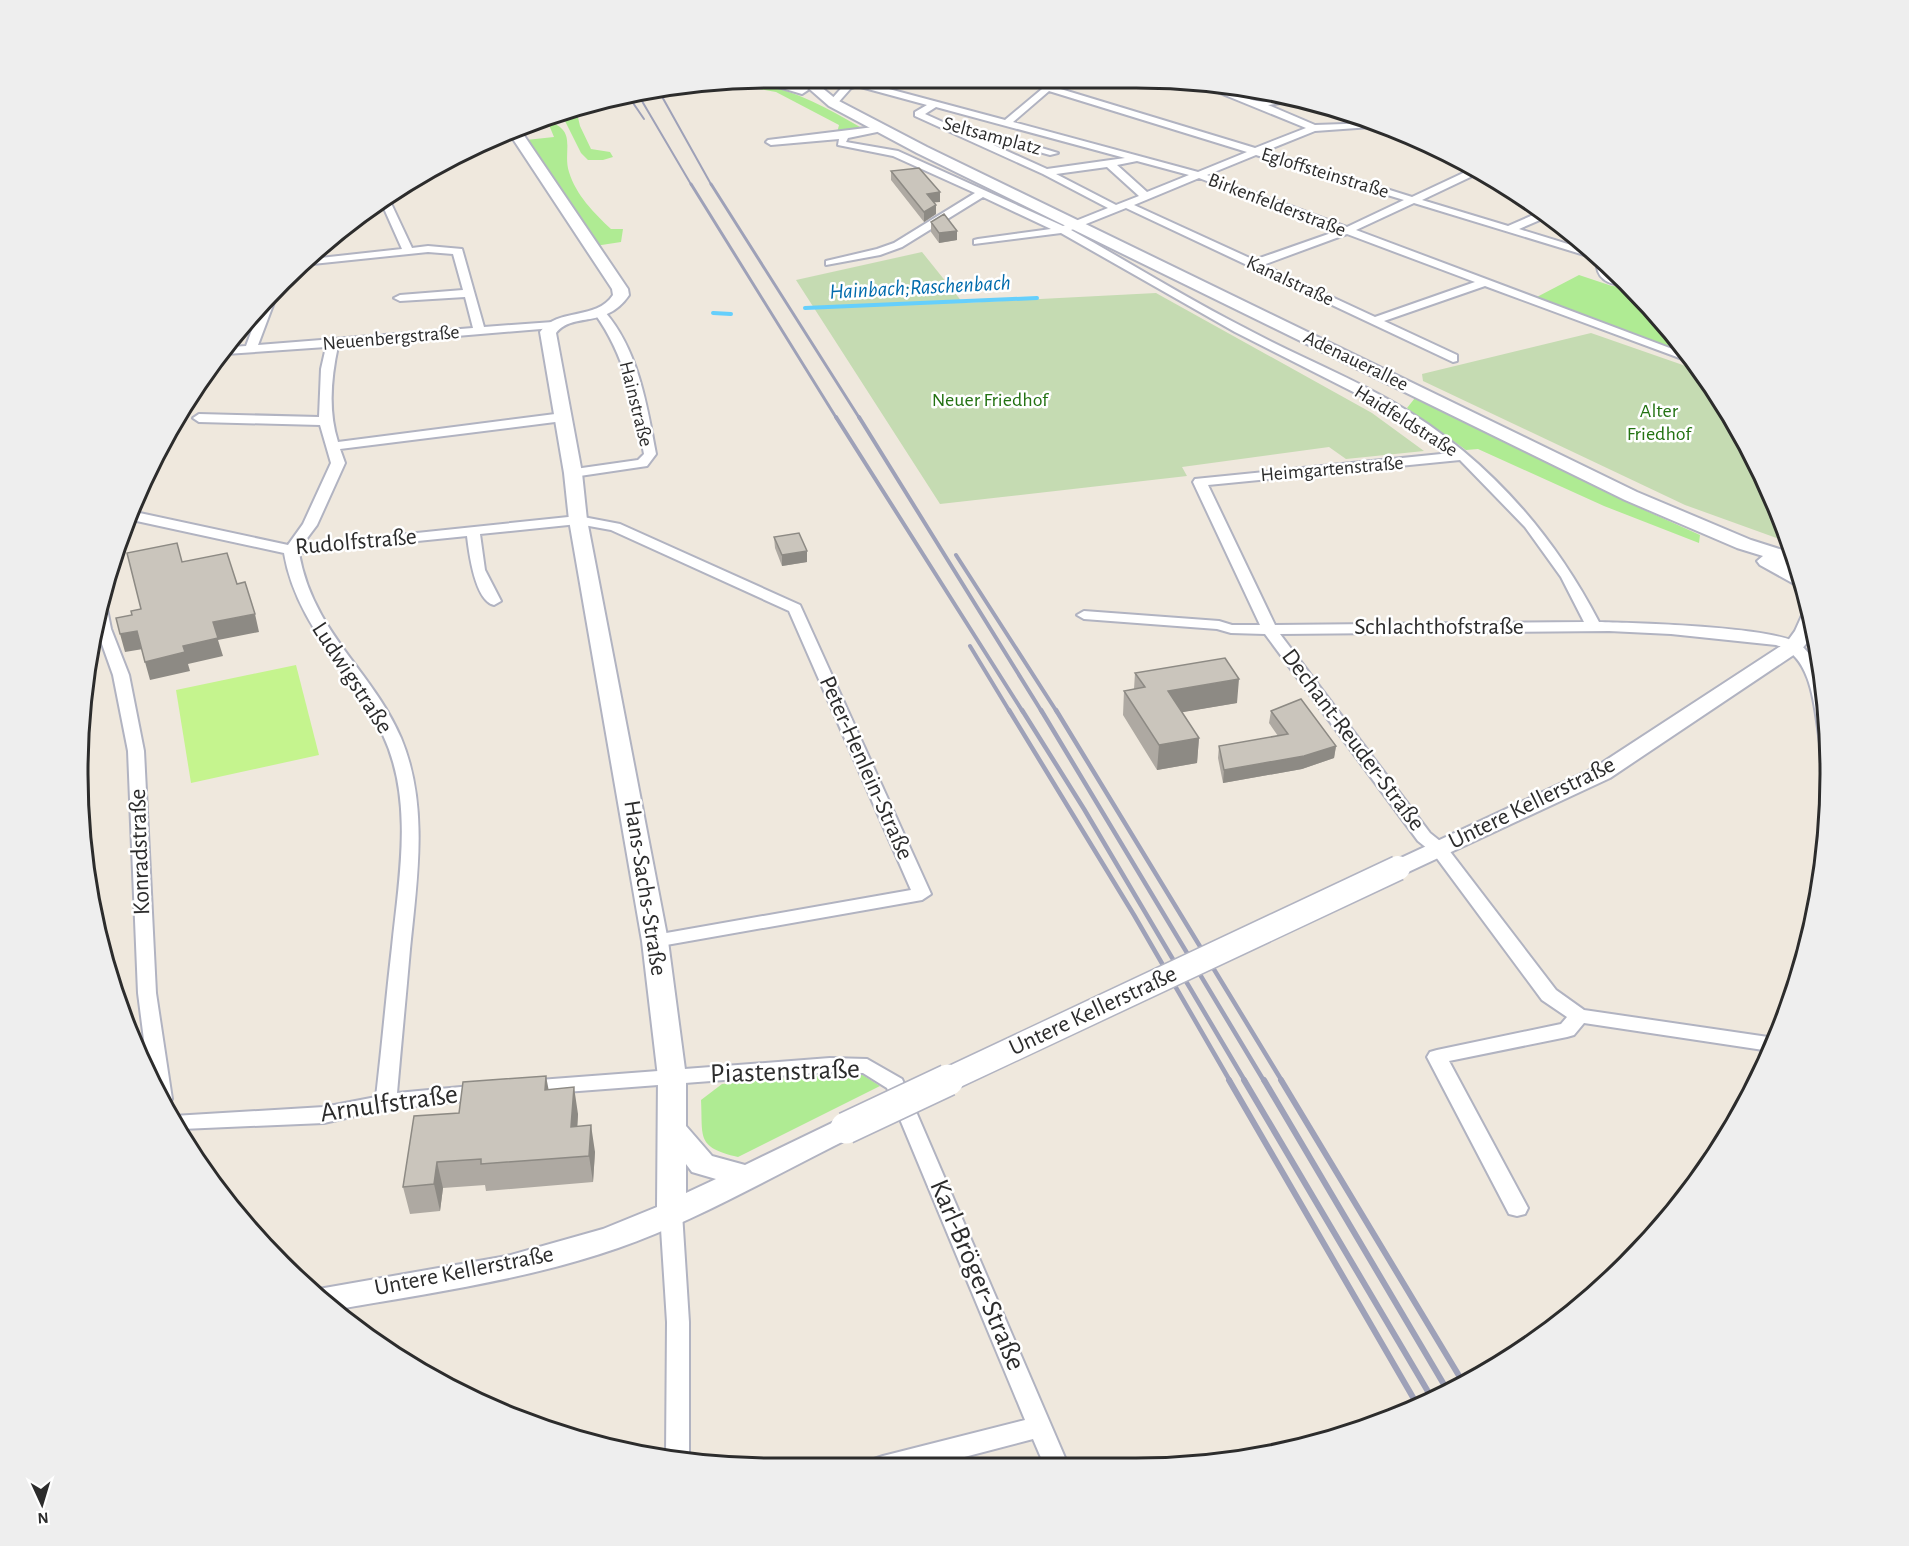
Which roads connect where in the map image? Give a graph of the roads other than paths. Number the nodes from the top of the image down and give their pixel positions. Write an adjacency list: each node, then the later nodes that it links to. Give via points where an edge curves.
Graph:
1 (808, 88): 15 (street, Adenauerallee)
2 (809, 88): 8 (street, Adenauerallee)
3 (846, 88): 8 (street)
4 (879, 88): 9 (street, Birkenfelderstraße)
5 (1048, 88): 12 (street); 20 (street, Egloffsteinstraße)
6 (1235, 96): 10 (street)
7 (1271, 102): 10 (street)
8 (833, 103): 19 (street, Adenauerallee)
9 (935, 104): 11 (street, Seltsamplatz, via 918,114); 12 (street, Birkenfelderstraße)
10 (1258, 104): 14 (street)
11 (930, 120): 21 (street, Seltsamplatz); 24 (street, Seltsamplatz)
12 (1007, 123): 22 (street, Birkenfelderstraße)
13 (1357, 125): 14 (street)
14 (1314, 128): 20 (street)
15 (874, 130): 17 (street, Haidfeldstraße); 19 (street, Adenauerallee)
16 (519, 138): 46 (street, via 620,288 620,299)
17 (844, 138): 18 (street, Haidfeldstraße); 28 (street, Haidfeldstraße, via 841,143 895,153)
18 (771, 142)
19 (922, 150): 34 (street, Adenauerallee)
20 (1255, 152): 26 (street); 30 (street, Egloffsteinstraße)
21 (1053, 153)
22 (1140, 159): 23 (street, Seltsamplatz); 26 (street, Birkenfelderstraße)
23 (1110, 164): 24 (street, Seltsamplatz); 29 (street)
24 (1046, 172): 25 (street, Seltsamplatz); 32 (street, Seltsamplatz)
25 (1034, 175)
26 (1199, 175): 29 (street); 36 (street, Birkenfelderstraße)
27 (1469, 175): 30 (street)
28 (983, 193): 34 (street, Haidfeldstraße); 41 (street, via 898,245)
29 (1146, 197): 32 (street)
30 (1413, 200): 35 (street, Egloffsteinstraße); 36 (street)
31 (389, 207): 38 (street)
32 (1122, 207): 34 (street); 42 (street, Kanalstraße)
33 (1535, 217): 35 (street)
34 (1070, 228): 37 (street); 60 (street, Haidfeldstraße, via 1239,330 1387,404); 66 (street, Adenauerallee, via 1631,496)
35 (1510, 230): 39 (street, Egloffsteinstraße)
36 (1346, 231): 42 (street); 43 (street, Birkenfelderstraße)
37 (978, 242)
38 (408, 251): 40 (street); 44 (street, via 453,249 461,255)
39 (1578, 251)
40 (318, 262)
41 (830, 263)
42 (1254, 264): 48 (street, Kanalstraße)
43 (1484, 283): 48 (street); 54 (street, Birkenfelderstraße)
44 (470, 293): 45 (street); 50 (street)
45 (400, 298)
46 (601, 314): 49 (street); 61 (street, Hainstraße, via 613,328 631,374 650,454 642,463)
47 (262, 317): 52 (street)
48 (1374, 321): 55 (street, Kanalstraße)
49 (553, 325): 50 (street, Neuenbergstraße); 56 (street, Hans-Sachs-Straße, via 549,337)
50 (479, 330): 51 (street, Neuenbergstraße)
51 (333, 343): 52 (street, Neuenbergstraße); 58 (street, via 327,369)
52 (250, 350): 53 (street, Neuenbergstraße)
53 (234, 351)
54 (1678, 355)
55 (1453, 358)
56 (563, 417): 59 (street); 61 (street, Hans-Sachs-Straße)
57 (199, 418): 58 (street)
58 (325, 421): 59 (street)
59 (335, 446): 67 (street, via 338,463 334,476 310,525)
60 (1463, 456): 62 (street, Heimgartenstraße); 72 (street, Haidfeldstraße, via 1530,525 1568,577)
61 (573, 472): 64 (street, Hans-Sachs-Straße)
62 (1200, 482): 74 (street, Dechant-Reuder-Straße)
63 (139, 517): 67 (street, Rudolfstraße)
64 (578, 520): 65 (street, Rudolfstraße); 79 (street, Hans-Sachs-Straße); 79 (street, Peter-Henlein-Straße, via 615,527 795,608 922,894)
65 (473, 531): 67 (street, Rudolfstraße); 70 (street, via 478,570)
66 (1744, 544): 68 (street, Adenauerallee); 69 (street)
67 (291, 550): 85 (street, Ludwigstraße, via 308,608 392,736 406,777 410,851)
68 (1785, 557)
69 (1790, 573)
70 (494, 601)
71 (1084, 615): 74 (street, Schlachthofstraße)
72 (1594, 627): 74 (street, Schlachthofstraße, via 1432,625); 76 (street, Schlachthofstraße, via 1706,632 1770,639)
73 (104, 630): 82 (street, Konradstraße, via 121,675 136,750)
74 (1270, 630): 78 (street, Dechant-Reuder-Straße, via 1424,837)
75 (1805, 631): 76 (street, Untere Kellerstraße)
76 (1794, 646): 77 (street); 78 (street, Untere Kellerstraße, via 1602,773)
77 (1812, 669)
78 (1439, 849): 80 (street, Dechant-Reuder-Straße, via 1549,994); 88 (street, Untere Kellerstraße, bridge)
79 (655, 941): 83 (street, Hans-Sachs-Straße)
80 (1579, 1016): 81 (street, Dechant-Reuder-Straße); 89 (street, via 1568,1030 1437,1057)
81 (1765, 1043)
82 (152, 1060)
83 (672, 1077): 84 (street, Piastenstraße, via 830,1065 867,1066); 85 (street, Arnulfstraße); 87 (street, Hans-Sachs-Straße)
84 (895, 1084): 92 (street, Karl-Bröger-Straße)
85 (386, 1102): 86 (street, Arnulfstraße, via 324,1114)
86 (184, 1122)
87 (672, 1129): 88 (street, via 702,1164); 90 (street, Hans-Sachs-Straße)
88 (753, 1173): 90 (street, Untere Kellerstraße)
89 (1517, 1208)
90 (671, 1213): 91 (street, Untere Kellerstraße, via 610,1239 507,1268); 93 (street, Hans-Sachs-Straße, via 678,1322)
91 (333, 1297)
92 (1040, 1427): 94 (street); 95 (street, Karl-Bröger-Straße)
93 (678, 1451)
94 (918, 1458)
95 (1053, 1458)

